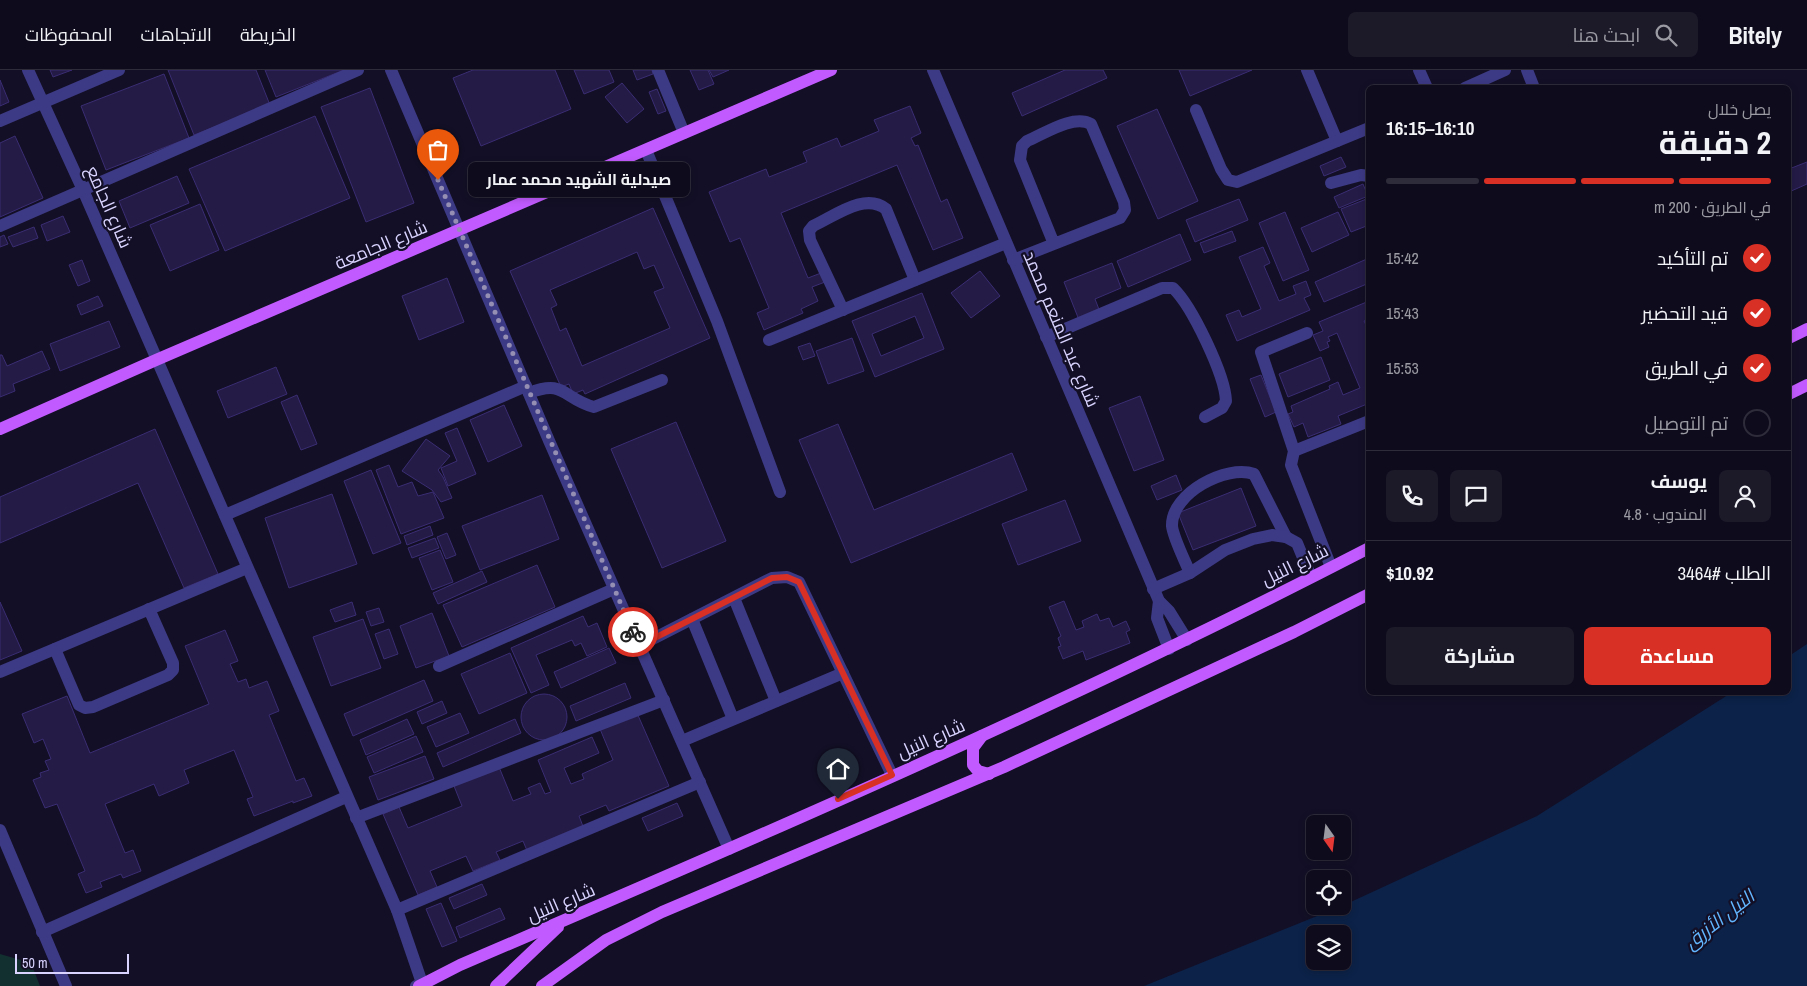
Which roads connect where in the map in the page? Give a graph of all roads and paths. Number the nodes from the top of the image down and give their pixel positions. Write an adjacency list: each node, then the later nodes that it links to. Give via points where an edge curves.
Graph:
1 (28, 70): 15 (street, شارع الجامع)
2 (119, 70): 15 (street)
3 (358, 70): 24 (street)
4 (391, 70): 26 (street)
5 (658, 70): 19 (street)
6 (831, 70): 19 (main road, شارع الجامعة)
7 (933, 70): 27 (street, شارع عبد المنعم محمد)
8 (1307, 70): 20 (street)
9 (1419, 70): 12 (street)
10 (1505, 70): 13 (street)
11 (1526, 70): 14 (street)
12 (1426, 85)
13 (1472, 85)
14 (1533, 85)
15 (42, 102): 17 (street); 24 (street, شارع الجامع)
16 (1196, 110): 20 (street, via 1221,169 1228,180 1237,182)
17 (0, 121)
18 (1366, 129): 20 (street)
19 (684, 133): 21 (main road, شارع الجامعة)
20 (1337, 141)
21 (646, 150): 26 (main road, شارع الجامعة); 46 (street, via 717,321)
22 (1366, 176): 23 (street)
23 (1331, 183)
24 (83, 190): 25 (street); 37 (street, شارع الجامع)
25 (0, 226)
26 (459, 230): 37 (main road, شارع الجامعة); 40 (street)
27 (1006, 243): 29 (street, شارع عبد المنعم محمد); 30 (street)
28 (1054, 244): 28 (street, via 1120,218 1125,210 1091,124 1084,120 1043,134 1022,146 1020,160); 29 (street)
29 (1013, 260): 34 (street, شارع عبد المنعم محمد)
30 (915, 280): 31 (street); 31 (street, via 886,209 878,203 866,202 809,231 810,240)
31 (843, 310): 36 (street)
32 (1807, 329): 35 (main road)
33 (1307, 332): 45 (street, via 1261,352)
34 (1046, 337): 42 (street, via 1162,288 1173,288 1181,295 1226,390 1222,408); 55 (street, شارع عبد المنعم محمد)
35 (1791, 337)
36 (769, 340)
37 (156, 360): 44 (main road, شارع الجامعة); 47 (street, شارع الجامع)
38 (662, 380): 40 (street, via 594,407 555,387)
39 (1807, 385): 41 (main road)
40 (528, 390): 47 (street); 54 (street)
41 (1791, 393)
42 (1204, 417)
43 (1366, 422): 45 (street)
44 (0, 429)
45 (1294, 451): 50 (street, via 1292,465)
46 (780, 492)
47 (225, 515): 51 (street, شارع الجامع)
48 (1286, 537): 52 (street, via 1272,535 1252,539 1225,550); 52 (street, via 1254,474 1244,471 1223,475 1196,488 1183,498 1175,511 1172,526); 53 (street, via 1297,544)
49 (1366, 550): 50 (main road, شارع النيل)
50 (1331, 567): 53 (main road, شارع النيل)
51 (246, 568): 58 (street); 75 (street, شارع الجامع)
52 (1190, 573): 55 (street)
53 (1311, 577): 60 (main road, شارع النيل)
54 (614, 589): 61 (street); 64 (street)
55 (1156, 595): 60 (street, شارع عبد المنعم محمد, via 1170,610); 63 (street, شارع عبد المنعم محمد, via 1158,618)
56 (1366, 596): 72 (main road)
57 (734, 598): 59 (street); 66 (street, via 772,578 787,577 799,582); 68 (street)
58 (149, 609): 62 (street); 62 (street, via 173,663 173,670 93,708 79,705)
59 (692, 619): 61 (street); 69 (street)
60 (1187, 640): 63 (main road, شارع النيل)
61 (639, 646): 67 (street)
62 (55, 648): 65 (street)
63 (1170, 649): 70 (main road, شارع النيل)
64 (439, 666)
65 (0, 672)
66 (843, 673): 68 (street); 73 (street)
67 (664, 700): 71 (street); 76 (street)
68 (776, 701): 69 (street)
69 (733, 719): 71 (street)
70 (984, 734): 72 (main road, via 973,748 971,757 978,772); 73 (main road, شارع النيل)
71 (682, 741): 74 (street)
72 (989, 774): 85 (main road, via 662,912 606,940)
73 (892, 775): 78 (main road, شارع النيل)
74 (700, 782): 78 (street); 79 (street)
75 (346, 797): 76 (street, شارع الجامع); 81 (street)
76 (356, 818): 79 (street, شارع الجامع)
77 (0, 830): 81 (street)
78 (729, 849): 80 (main road, شارع النيل)
79 (397, 910): 82 (street, شارع الجامع)
80 (565, 920): 82 (main road, شارع النيل); 84 (main road)
81 (42, 932): 83 (street)
82 (419, 985)
83 (66, 986)
84 (496, 986)
85 (542, 986)

